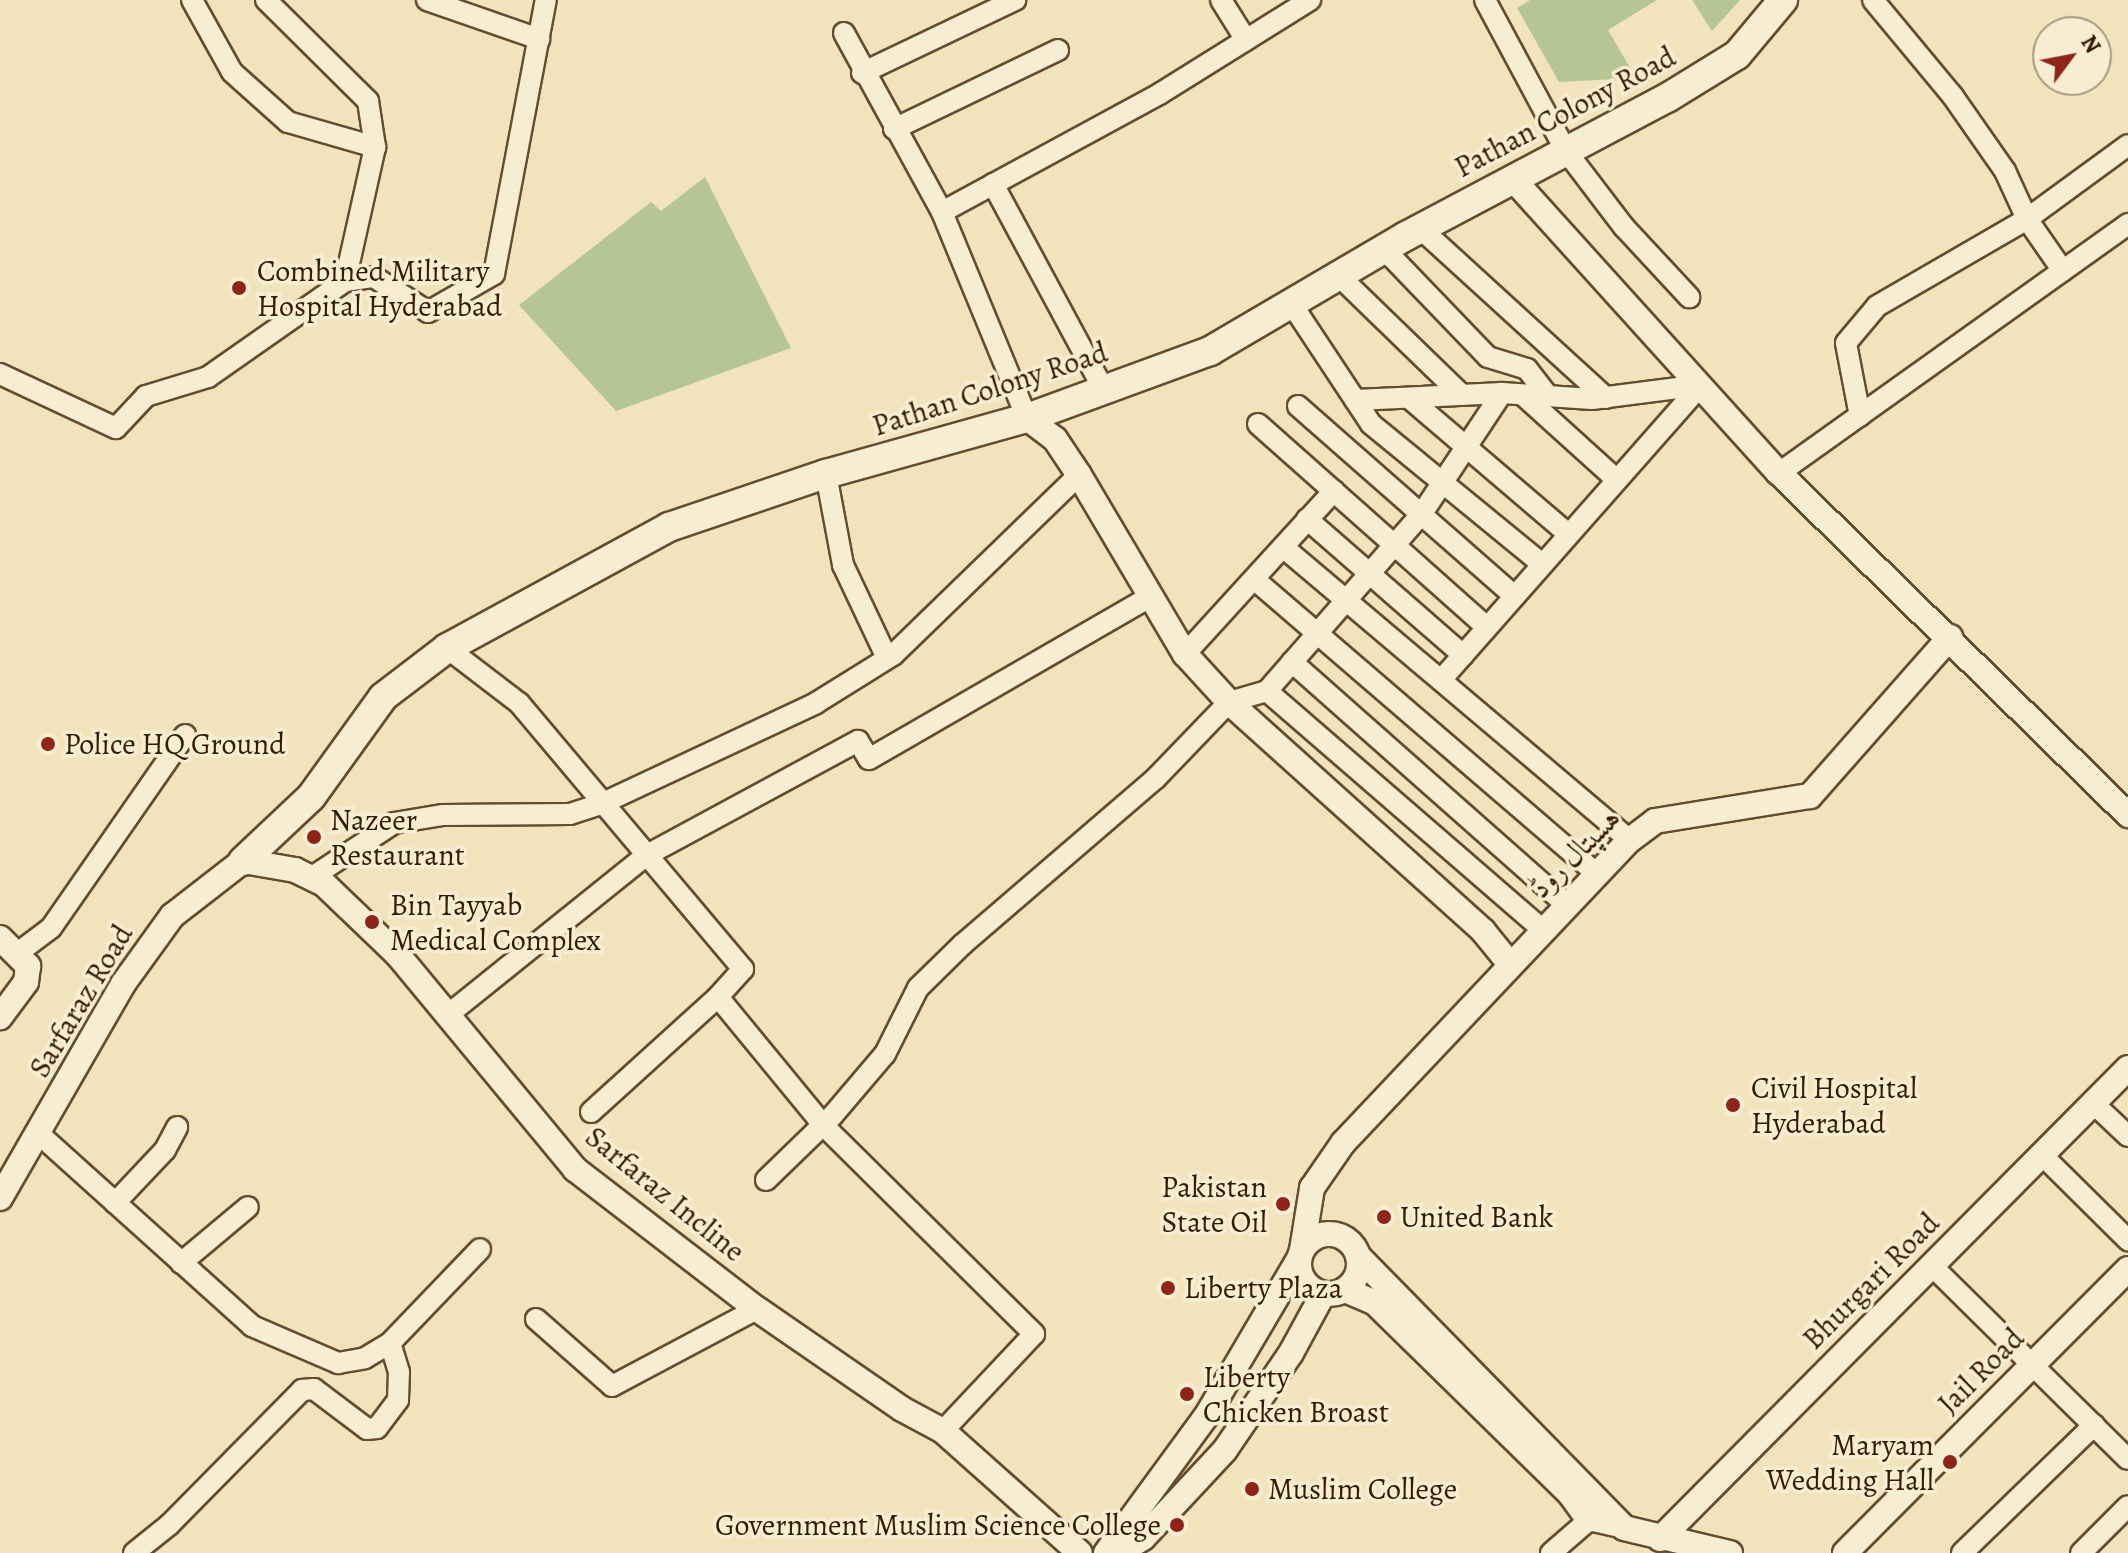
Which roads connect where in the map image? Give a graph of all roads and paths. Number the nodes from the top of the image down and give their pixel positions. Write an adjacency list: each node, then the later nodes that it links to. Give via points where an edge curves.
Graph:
1 (192, 0): 18 (street, via 232,72 288,122)
2 (266, 0): 18 (street, via 368,101)
3 (427, 0): 12 (street)
4 (546, 0): 12 (street)
5 (1015, 0): 15 (street)
6 (1221, 0): 13 (street)
7 (1310, 0): 13 (street)
8 (1485, 0): 19 (street)
9 (1783, 0): 19 (main road, Pathan Colony Road, via 1737,55)
10 (1873, 0): 23 (street, via 1952,95 2005,171)
11 (844, 33): 15 (street)
12 (539, 39): 29 (street, via 494,274 428,312 374,277)
13 (1246, 40): 21 (street, via 1161,93)
14 (1058, 50): 16 (street)
15 (862, 73): 16 (street)
16 (894, 129): 22 (street)
17 (2128, 145): 23 (street)
18 (375, 147): 29 (street)
19 (1566, 151): 20 (main road, Pathan Colony Road); 30 (street, via 1624,227)
20 (1513, 179): 25 (main road, Pathan Colony Road); 33 (street)
21 (993, 184): 22 (street); 34 (street)
22 (942, 212): 44 (street)
23 (2027, 219): 27 (street); 43 (street, via 1877,306 1846,343)
24 (2128, 224): 27 (street)
25 (1420, 228): 26 (main road, Pathan Colony Road); 40 (street)
26 (1384, 249): 28 (main road, Pathan Colony Road); 38 (street, via 1488,357 1527,369)
27 (2063, 271): 43 (street)
28 (1339, 276): 31 (main road, Pathan Colony Road); 36 (street)
29 (345, 281): 32 (street, via 208,377 146,396 116,428)
30 (1689, 297)
31 (1291, 303): 34 (main road, Pathan Colony Road, via 1210,351); 41 (street)
32 (0, 374)
33 (1701, 385): 40 (street); 47 (street); 50 (street)
34 (1104, 390): 44 (main road, Pathan Colony Road)
35 (1502, 393): 36 (street); 37 (street); 46 (street)
36 (1462, 395): 39 (street)
37 (1523, 395): 38 (street); 50 (street)
38 (1548, 396): 40 (street)
39 (1409, 398): 41 (street); 46 (street)
40 (1606, 398)
41 (1355, 400): 51 (street, via 1371,424)
42 (1298, 406): 53 (street)
43 (1860, 416): 47 (street)
44 (1027, 418): 48 (main road, Pathan Colony Road); 49 (street, via 1055,439)
45 (1258, 424): 52 (street)
46 (1465, 450): 51 (street); 55 (street)
47 (1779, 473): 66 (street)
48 (826, 474): 67 (main road, Pathan Colony Road, via 669,527); 70 (street, via 843,565)
49 (1079, 475): 62 (street); 70 (street)
50 (1616, 479): 55 (street)
51 (1442, 483): 53 (street); 58 (street)
52 (1334, 491): 54 (street); 56 (street)
53 (1421, 514): 56 (street); 61 (street)
54 (1307, 519): 57 (street); 59 (street)
55 (1568, 534): 58 (street)
56 (1395, 545): 59 (street); 64 (street)
57 (1283, 547): 60 (street); 63 (street)
58 (1542, 564): 61 (street)
59 (1370, 573): 63 (street); 69 (street)
60 (1254, 579): 65 (street); 68 (street)
61 (1514, 596): 64 (street)
62 (1148, 598): 68 (street); 79 (street, via 869,759 858,741)
63 (1346, 600): 65 (street); 72 (street)
64 (1487, 627): 69 (street)
65 (1317, 634): 71 (street); 81 (street)
66 (1950, 637): 77 (street); 78 (street, ہسپتال روڈ, via 1810,796 1655,821)
67 (447, 648): 76 (street, via 519,703); 80 (main road, Pathan Colony Road, via 383,697 311,797)
68 (1185, 654): 74 (street)
69 (1463, 655): 72 (street)
70 (886, 656): 76 (street, via 816,703)
71 (1292, 662): 73 (street); 83 (street)
72 (1441, 680): 78 (street)
73 (1267, 691): 74 (street); 84 (street)
74 (1229, 702): 86 (street, via 1483,931); 93 (street, via 1155,779 918,988 885,1054)
75 (185, 735): 85 (street, via 51,928)
76 (603, 803): 79 (street); 82 (street, via 570,814 443,815 394,823)
77 (2128, 815)
78 (1630, 840): 81 (street, ہسپتال روڈ)
79 (647, 855): 87 (street, via 743,969); 88 (street)
80 (243, 861): 82 (street, Sarfaraz Incline); 95 (street, Sarfaraz Road, via 172,916 123,984)
81 (1597, 874): 83 (street, ہسپتال روڈ)
82 (312, 877): 88 (street, Sarfaraz Incline, via 398,955)
83 (1567, 905): 84 (street, ہسپتال روڈ)
84 (1543, 930): 86 (street, ہسپتال روڈ)
85 (10, 945): 89 (street, via 28,966 26,982)
86 (1510, 964): 98 (street, ہسپتال روڈ)
87 (718, 997): 92 (street); 93 (street)
88 (449, 1014): 112 (street, Sarfaraz Incline, via 575,1169)
89 (0, 1017)
90 (2128, 1068): 91 (street, Bhurgari Road)
91 (2093, 1103): 96 (street); 97 (street, Bhurgari Road)
92 (591, 1112)
93 (823, 1125): 99 (street); 117 (street, via 1034,1334)
94 (177, 1127): 101 (street, via 165,1150)
95 (39, 1134): 100 (street, Sarfaraz Road); 101 (street)
96 (2128, 1136)
97 (2043, 1156): 104 (street); 109 (street, Bhurgari Road)
98 (1324, 1169): 103 (street, via 1319,1200); 106 (street, ہسپتال روڈ, via 1312,1188)
99 (766, 1180)
100 (0, 1198)
101 (115, 1203): 108 (street)
102 (248, 1207): 108 (street)
103 (1336, 1234): 106 (street, via 1312,1238); 107 (street, via 1350,1242)
104 (2128, 1240)
105 (480, 1249): 114 (street)
106 (1300, 1255): 111 (street, via 1307,1285); 125 (street, via 1207,1415)
107 (1358, 1256): 111 (street, via 1357,1275); 121 (street)
108 (181, 1263): 114 (street, via 252,1326 338,1363 365,1358)
109 (1931, 1265): 115 (street); 122 (street, Bhurgari Road)
110 (2128, 1269): 115 (street, Jail Road)
111 (1334, 1292): 120 (street, via 1375,1303 1570,1494); 126 (street, via 1225,1450 1143,1538)
112 (757, 1309): 113 (street, via 612,1386); 117 (street, Sarfaraz Incline, via 902,1409)
113 (536, 1319)
114 (390, 1343): 123 (street, via 399,1372 398,1400 377,1428 367,1429 314,1389 302,1390 169,1525)
115 (2032, 1364): 116 (street); 129 (street, Jail Road)
116 (2094, 1425): 118 (street); 130 (street)
117 (943, 1431): 124 (street, Sarfaraz Incline)
118 (2128, 1459)
119 (2128, 1506): 131 (street)
120 (1589, 1520): 121 (street); 127 (street)
121 (1624, 1528): 122 (street)
122 (1660, 1539): 128 (street)
123 (134, 1553)
124 (1080, 1553)
125 (1106, 1553)
126 (1119, 1553)
127 (1551, 1553)
128 (1730, 1553)
129 (1845, 1553)
130 (1962, 1553)
131 (2081, 1553)

